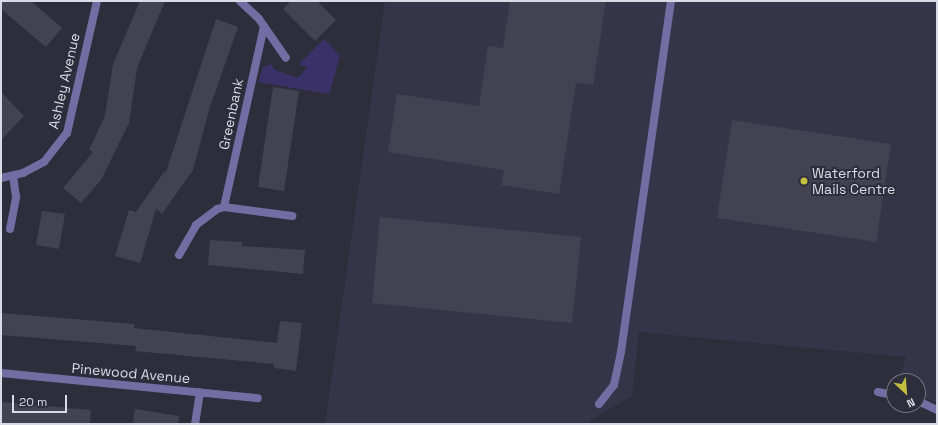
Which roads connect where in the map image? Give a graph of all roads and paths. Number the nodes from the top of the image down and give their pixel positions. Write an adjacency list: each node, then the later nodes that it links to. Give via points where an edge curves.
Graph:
1 (97, 1): 6 (street, Ashley Avenue, via 67,133 44,162)
2 (240, 1): 4 (street)
3 (671, 1): 17 (street, via 622,352 614,385)
4 (264, 26): 5 (street); 8 (street, Greenbank)
5 (286, 58)
6 (13, 176): 7 (street, Ashley Avenue); 10 (street, via 16,196)
7 (1, 178)
8 (224, 207): 9 (street); 11 (street, via 213,210 196,225)
9 (292, 216)
10 (10, 229)
11 (179, 255)
12 (1, 373): 13 (street, Pinewood Avenue)
13 (200, 392): 16 (street, Pinewood Avenue); 20 (street)
14 (878, 392): 15 (street)
15 (886, 393)
16 (258, 398)
17 (599, 404)
18 (926, 405): 19 (street)
19 (937, 410)
20 (195, 424)

